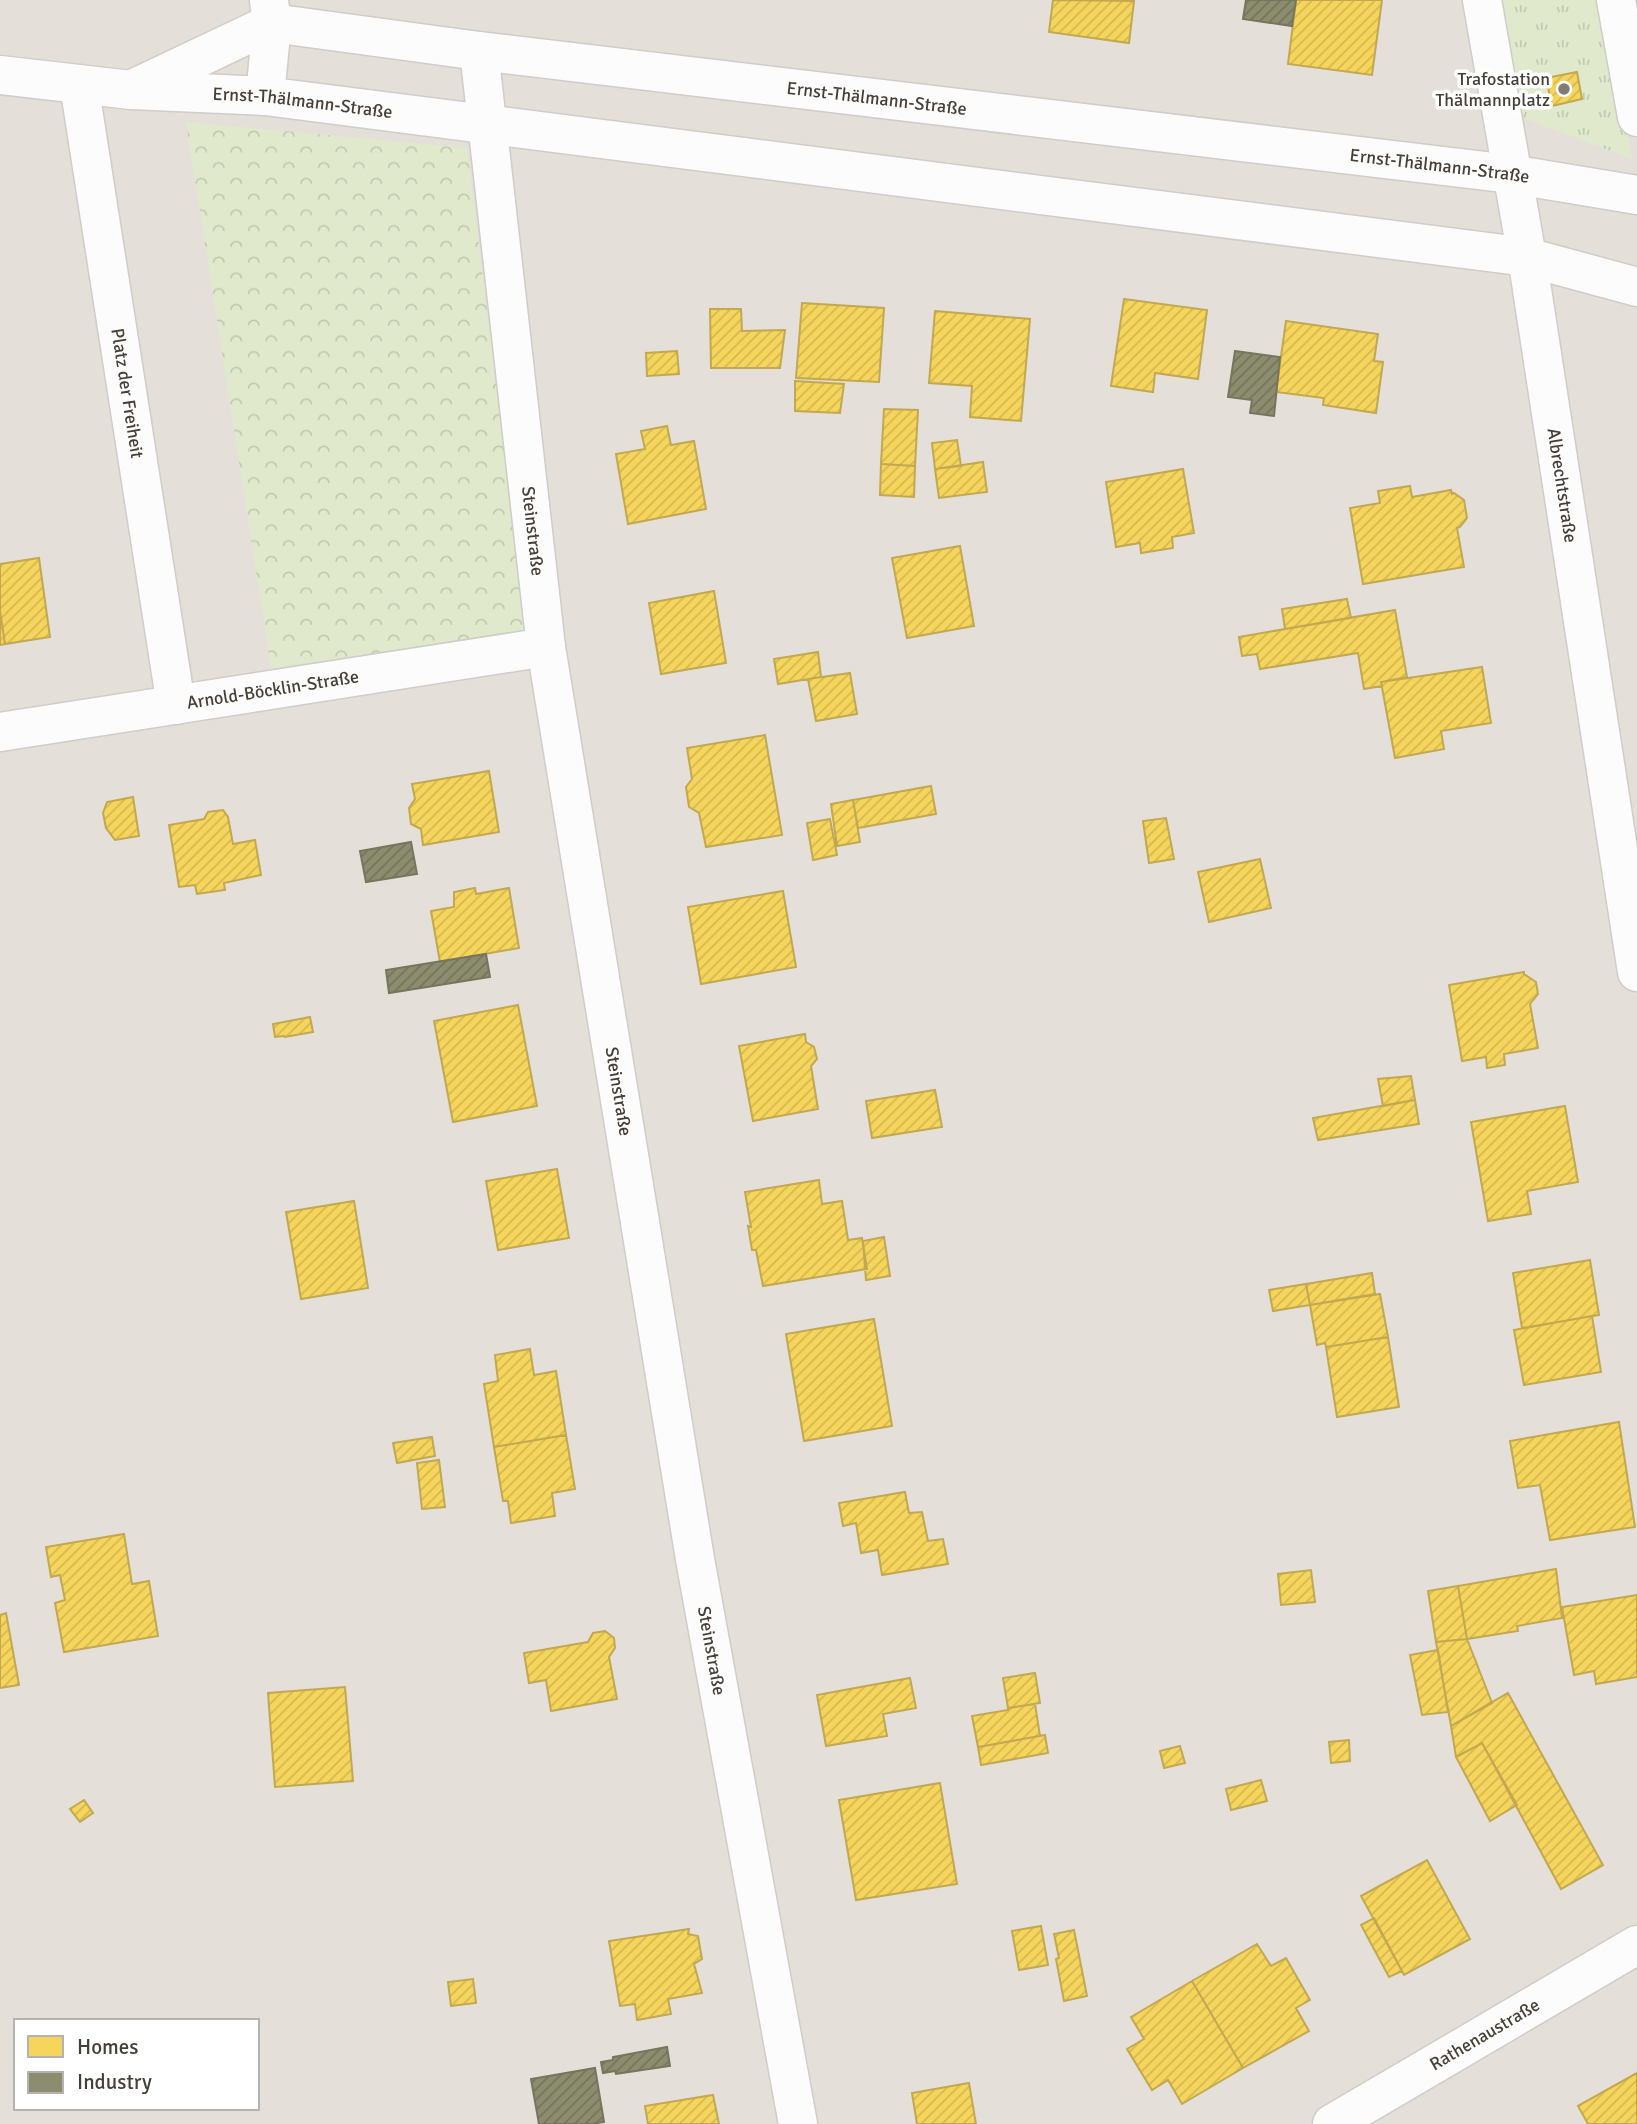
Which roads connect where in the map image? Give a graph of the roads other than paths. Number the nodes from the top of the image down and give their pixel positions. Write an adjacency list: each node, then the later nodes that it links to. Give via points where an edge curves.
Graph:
1 (1482, 0): 11 (street, Albrechtstraße)
2 (1616, 0): 9 (street)
3 (270, 12): 4 (street, Ernst-Thälmann-Straße); 7 (street); 8 (street)
4 (479, 51): 10 (street, Steinstraße); 11 (street, Ernst-Thälmann-Straße)
5 (0, 75): 6 (street, Ernst-Thälmann-Straße)
6 (79, 84): 7 (street, Ernst-Thälmann-Straße); 16 (street, Platz der Freiheit)
7 (131, 90): 8 (street, Ernst-Thälmann-Straße)
8 (265, 96): 10 (street, Ernst-Thälmann-Straße)
9 (1637, 117)
10 (487, 125): 13 (street, Ernst-Thälmann-Straße); 15 (street, Steinstraße)
11 (1511, 174): 12 (street, Ernst-Thälmann-Straße); 13 (street, Albrechtstraße)
12 (1637, 195)
13 (1527, 257): 14 (street, Ernst-Thälmann-Straße); 18 (street, Albrechtstraße)
14 (1637, 287)
15 (545, 647): 16 (street, Arnold-Böcklin-Straße); 20 (street, Steinstraße, via 695,1559)
16 (176, 705): 17 (street, Arnold-Böcklin-Straße)
17 (0, 732)
18 (1637, 972)
19 (1637, 1945): 21 (street, Rathenaustraße)
20 (798, 2124)
21 (1332, 2124)

